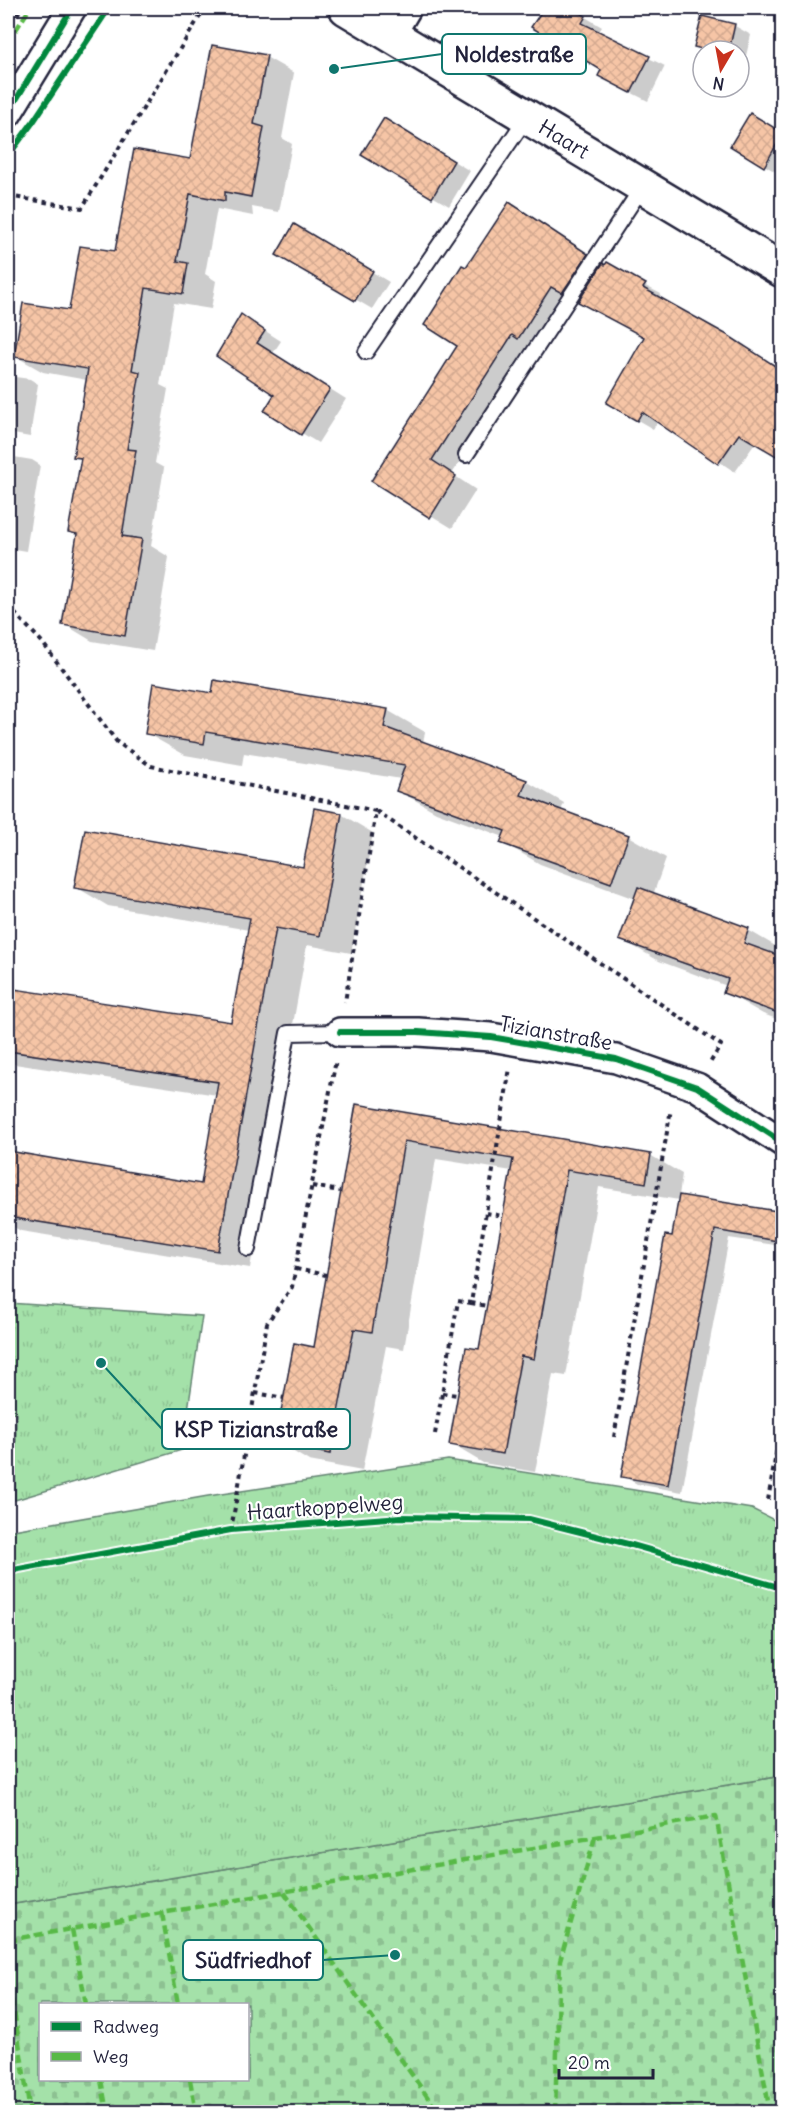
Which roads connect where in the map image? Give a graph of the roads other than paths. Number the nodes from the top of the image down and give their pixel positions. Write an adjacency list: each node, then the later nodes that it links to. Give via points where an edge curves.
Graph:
1 (72, 8): 4 (street)
2 (346, 8): 3 (main road, Haart)
3 (399, 21): 5 (main road, Haart)
4 (8, 113)
5 (527, 117): 6 (main road, Haart); 8 (lane)
6 (643, 186): 7 (main road, Haart); 9 (lane)
7 (783, 270)
8 (366, 352)
9 (466, 455)
10 (340, 1032): 11 (street, Tizianstraße, via 490,1037 616,1059 687,1083); 12 (lane, via 288,1033)
11 (783, 1142)
12 (248, 1249)

